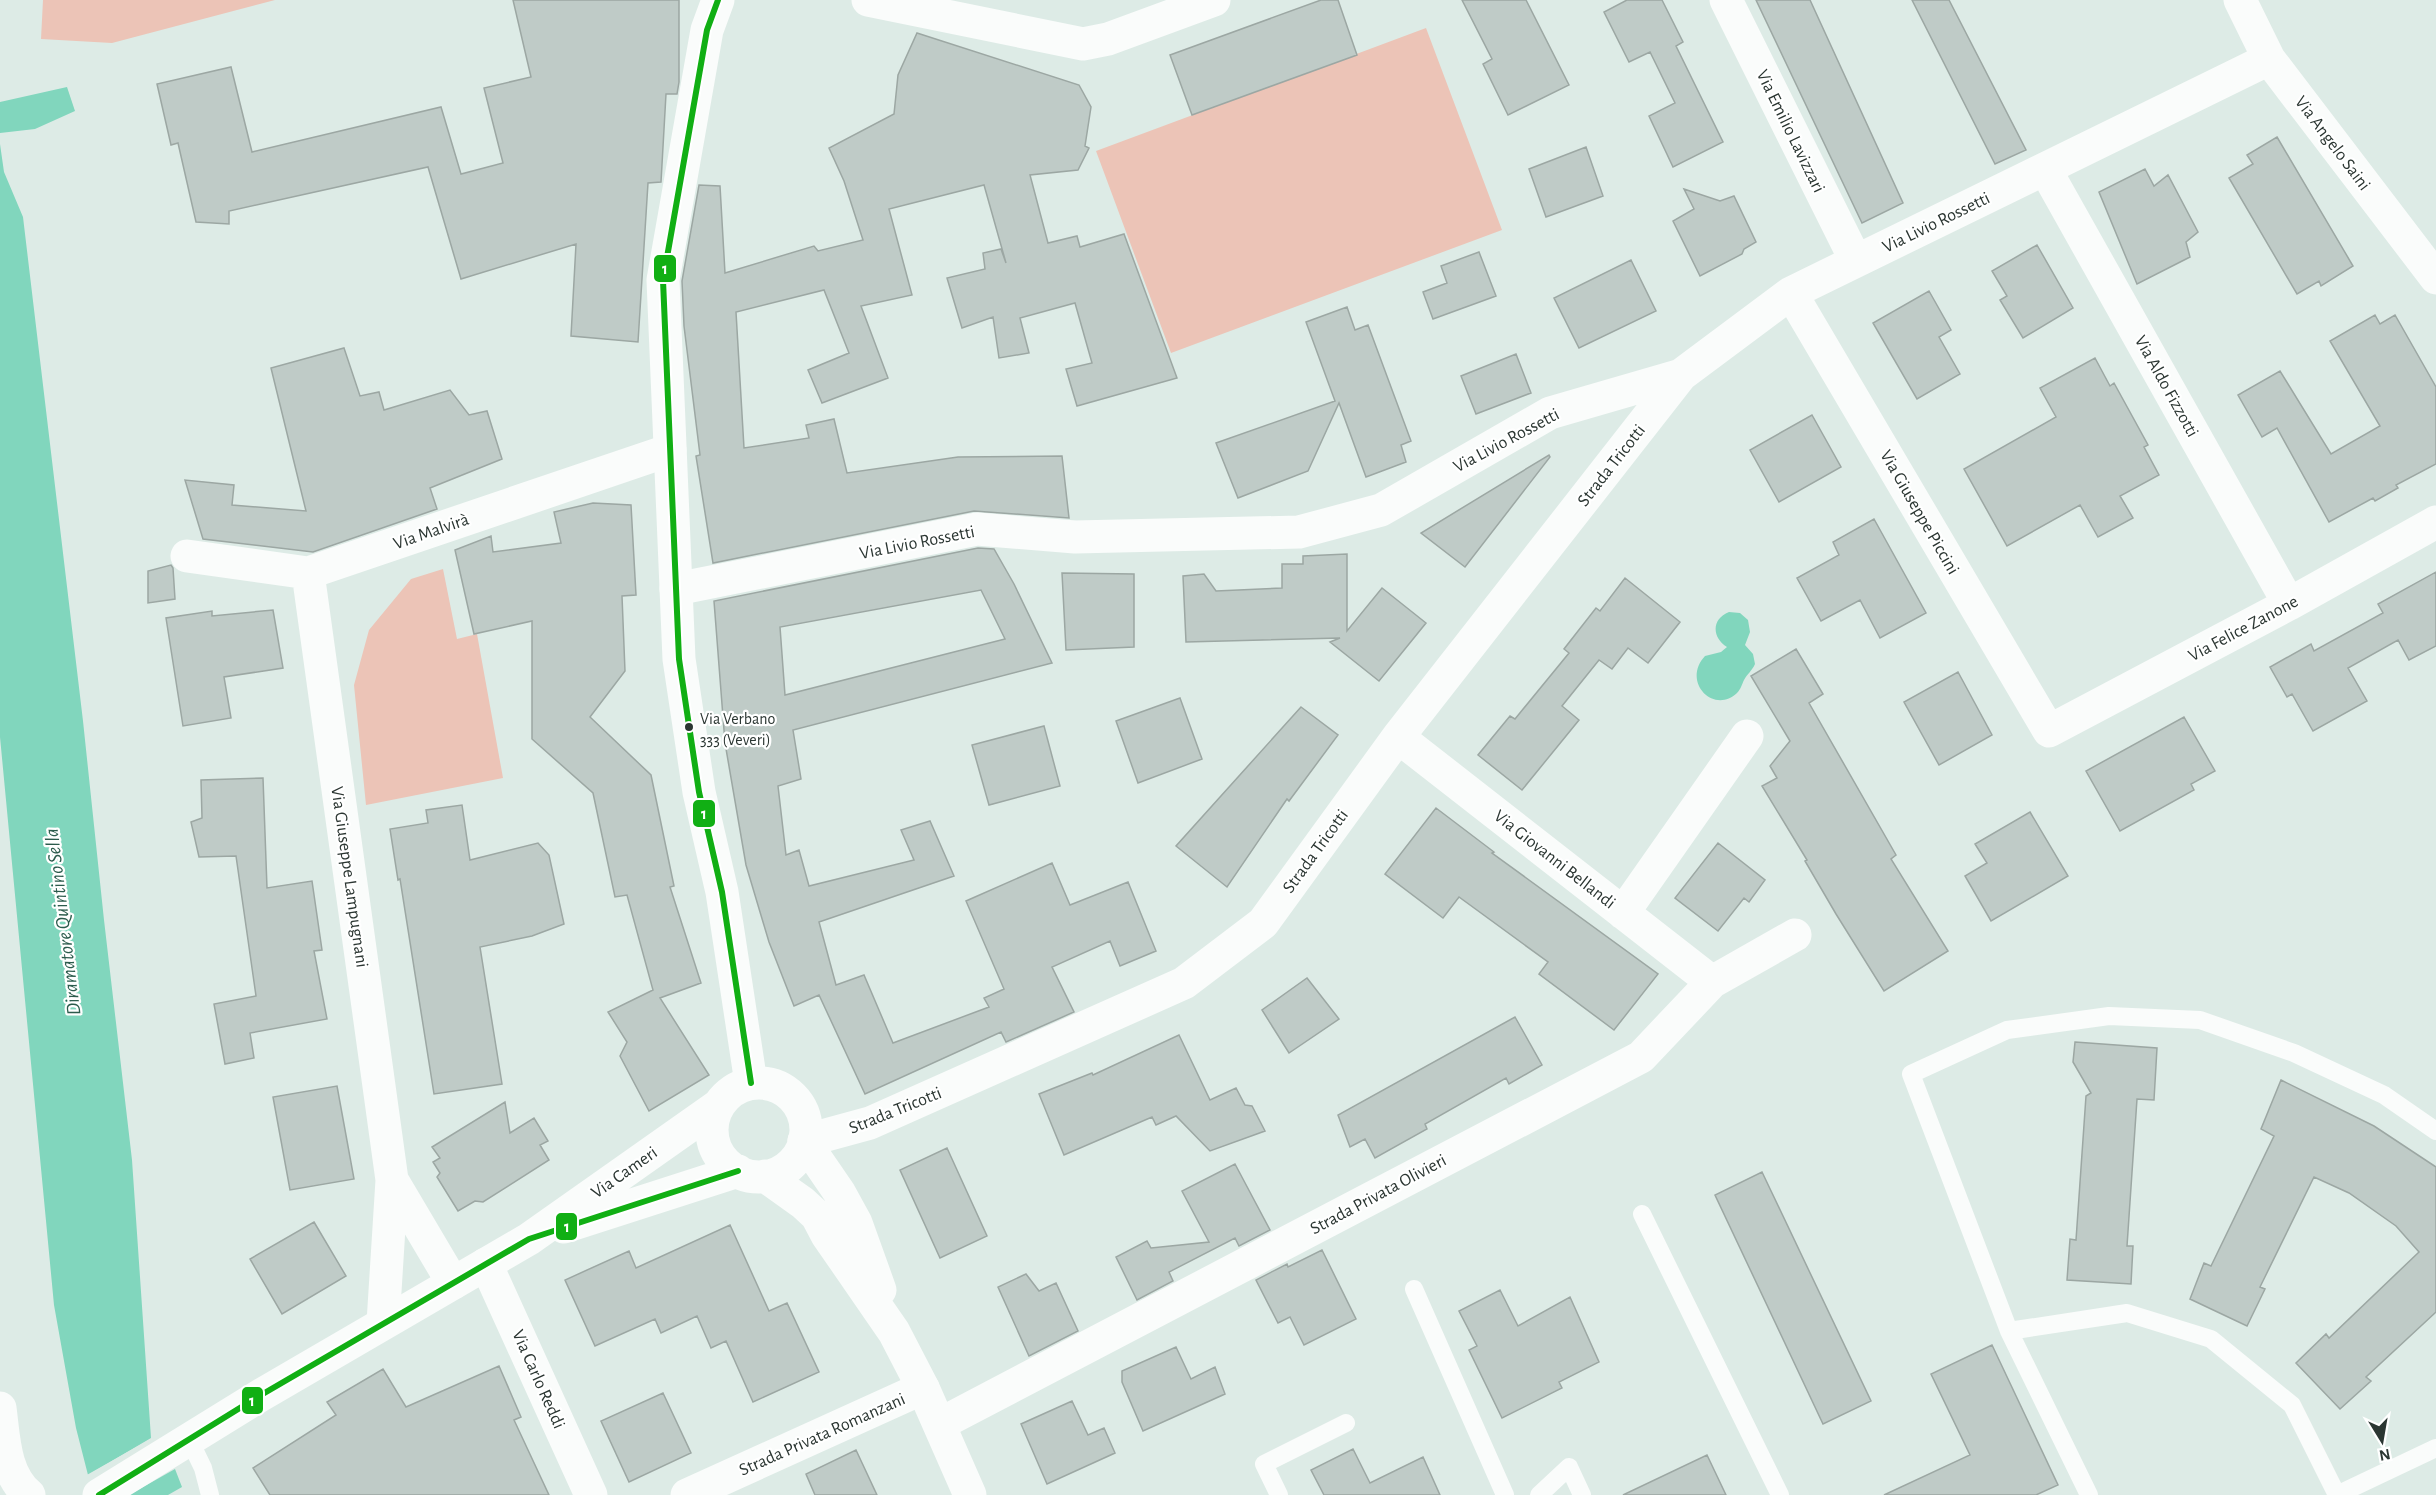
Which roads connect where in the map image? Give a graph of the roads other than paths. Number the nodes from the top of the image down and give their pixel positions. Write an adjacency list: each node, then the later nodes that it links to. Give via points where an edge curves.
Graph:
1 (718, 0): 12 (street, via 706,30 663,280)
2 (868, 0): 3 (street, via 1083,44 1108,39)
3 (1214, 0)
4 (1726, 0): 8 (street, Via Emilio Lavizzari)
5 (2240, 0): 6 (street, Via Angelo Saini)
6 (2269, 59): 7 (street, Via Livio Rossetti); 9 (street, Via Angelo Saini)
7 (2045, 169): 8 (street, Via Livio Rossetti); 17 (street, Via Aldo Fizzotti)
8 (1856, 261): 10 (street, Via Livio Rossetti)
9 (2436, 278)
10 (1791, 293): 11 (street, Via Livio Rossetti); 18 (street, Via Giuseppe Piccini)
11 (1681, 375): 16 (street, Via Livio Rossetti, via 1550,413 1381,510 1299,532 1075,537 977,529); 20 (street, Strada Tricotti)
12 (670, 450): 15 (street, Via Malvirà); 16 (street)
13 (2436, 522): 17 (street, Via Felice Zanone)
14 (187, 556): 15 (street, Via Malvirà)
15 (308, 573): 29 (street, Via Giuseppe Lampugnani)
16 (676, 589): 24 (street, via 679,659 699,792 722,892)
17 (2289, 604): 18 (street, Via Felice Zanone)
18 (2049, 731)
19 (1747, 736): 21 (street)
20 (1398, 737): 21 (street, Via Giovanni Bellandi); 27 (street, Strada Tricotti, via 1263,923 1184,983 870,1123)
21 (1623, 913): 23 (street, Via Giovanni Bellandi)
22 (1795, 935): 23 (street, Strada Privata Olivieri)
23 (1712, 982): 41 (street, Strada Privata Olivieri, via 1641,1057)
24 (751, 1083): 25 (street, Via Cameri, via 733,1091); 27 (street, via 771,1085 791,1095 805,1121)
25 (719, 1105): 28 (street, via 712,1129 719,1154); 31 (street, Via Cameri)
26 (2436, 1131): 36 (lane, via 2374,1090 2294,1053 2200,1020 2109,1016 2007,1030 1911,1074)
27 (804, 1141): 28 (street, Via Cameri, via 792,1163 780,1172); 37 (street, via 856,1223)
28 (751, 1174): 31 (street, Via Cameri); 37 (street, via 803,1203 817,1216)
29 (392, 1180): 33 (street, Via Giuseppe Lampugnani); 35 (street, Via Giuseppe Lampugnani)
30 (1642, 1214): 54 (lane)
31 (528, 1239): 32 (street, Via Cameri)
32 (486, 1264): 33 (street, Via Cameri); 47 (street, Via Carlo Reddi)
33 (453, 1283): 35 (street, Via Cameri)
34 (1414, 1289): 51 (lane)
35 (383, 1323): 42 (street, Via Cameri)
36 (2009, 1331): 43 (lane, via 2127,1313 2211,1339 2292,1405 2337,1495); 55 (lane)
37 (894, 1332): 38 (street)
38 (923, 1388): 41 (street); 48 (street, Strada Privata Romanzani)
39 (0, 1408): 44 (street, via 7,1459 18,1485)
40 (1347, 1423): 50 (lane, via 1264,1464)
41 (940, 1424): 49 (street)
42 (189, 1439): 45 (street, Via Cameri); 46 (lane)
43 (2436, 1448)
44 (29, 1495)
45 (99, 1495)
46 (210, 1495)
47 (591, 1495)
48 (687, 1495)
49 (970, 1495)
50 (1279, 1495)
51 (1505, 1495)
52 (1539, 1495): 53 (lane, via 1569,1467)
53 (1582, 1495)
54 (1780, 1495)
55 (2089, 1495)

